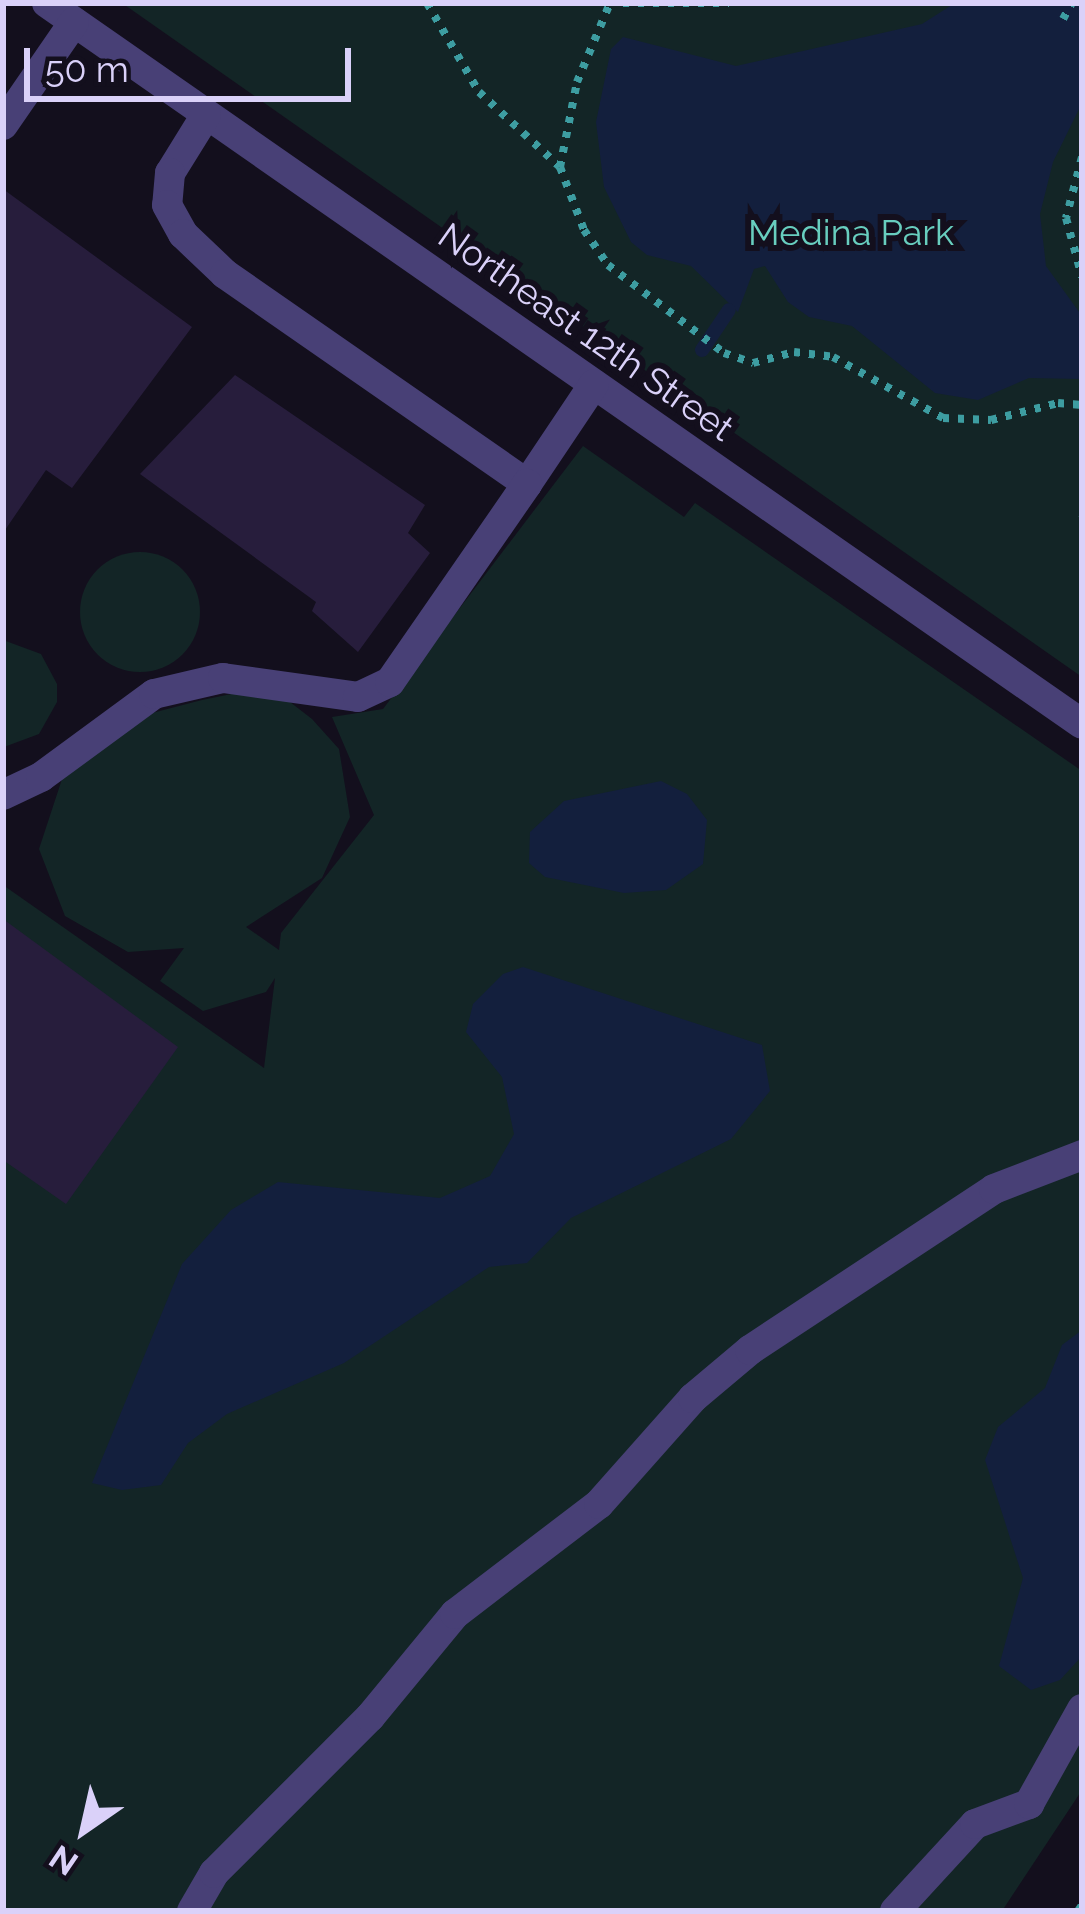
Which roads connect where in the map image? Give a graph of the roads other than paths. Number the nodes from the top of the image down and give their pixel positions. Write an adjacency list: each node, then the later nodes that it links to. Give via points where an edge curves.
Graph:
1 (47, 3): 2 (street, Northeast 12th Street)
2 (74, 22): 3 (street, Northeast 12th Street); 4 (street)
3 (206, 115): 5 (street, Northeast 12th Street); 6 (street, via 170,173 167,205 183,235 225,274)
4 (4, 127)
5 (594, 384): 6 (street); 7 (street, Northeast 12th Street)
6 (527, 484): 8 (street, via 390,682 358,697 223,678 154,694 41,777)
7 (1082, 724)
8 (3, 795)
9 (1082, 1155): 11 (street, via 994,1189 750,1351 693,1398 598,1504 442,1627 370,1717 214,1873)
10 (1082, 1709): 12 (street, via 1029,1804 975,1824)
11 (192, 1911)
12 (895, 1911)

